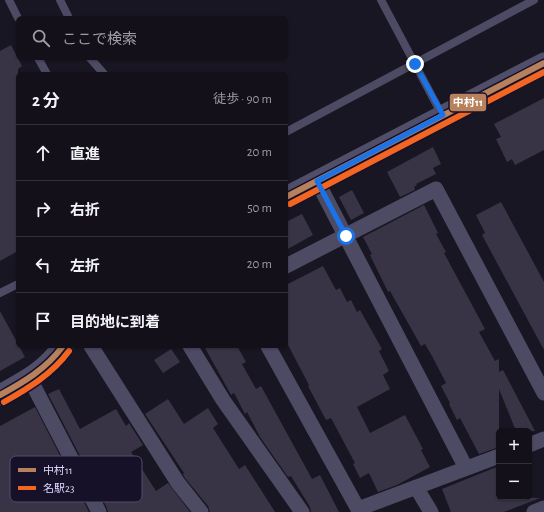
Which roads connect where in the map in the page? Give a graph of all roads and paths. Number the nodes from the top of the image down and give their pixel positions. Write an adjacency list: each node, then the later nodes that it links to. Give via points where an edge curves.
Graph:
1 (9, 0): 5 (lane)
2 (60, 0): 6 (lane)
3 (381, 0): 10 (lane)
4 (534, 0): 10 (lane)
5 (17, 16)
6 (68, 16)
7 (39, 60): 11 (lane)
8 (92, 60): 12 (lane)
9 (544, 63): 13 (street)
10 (415, 64): 13 (lane); 14 (lane)
11 (46, 72)
12 (102, 72)
13 (443, 115): 15 (street)
14 (288, 131)
15 (317, 181): 16 (street); 17 (street)
16 (288, 196)
17 (346, 236): 18 (street); 26 (street, via 436,189); 32 (street)
18 (288, 265)
19 (16, 285): 20 (lane)
20 (0, 293)
21 (62, 348): 25 (street, via 51,362)
22 (92, 348): 37 (street, via 178,483)
23 (191, 348): 38 (street, via 223,400)
24 (269, 348): 33 (street, via 358,509)
25 (30, 379): 27 (street); 30 (street)
26 (544, 393)
27 (0, 395)
28 (544, 439): 29 (street)
29 (532, 444)
30 (70, 456)
31 (496, 457): 32 (street)
32 (466, 468): 33 (street)
33 (416, 487): 39 (street)
34 (94, 502): 36 (street)
35 (544, 508): 40 (street)
36 (99, 512)
37 (201, 512)
38 (302, 512)
39 (431, 512)
40 (534, 512)

